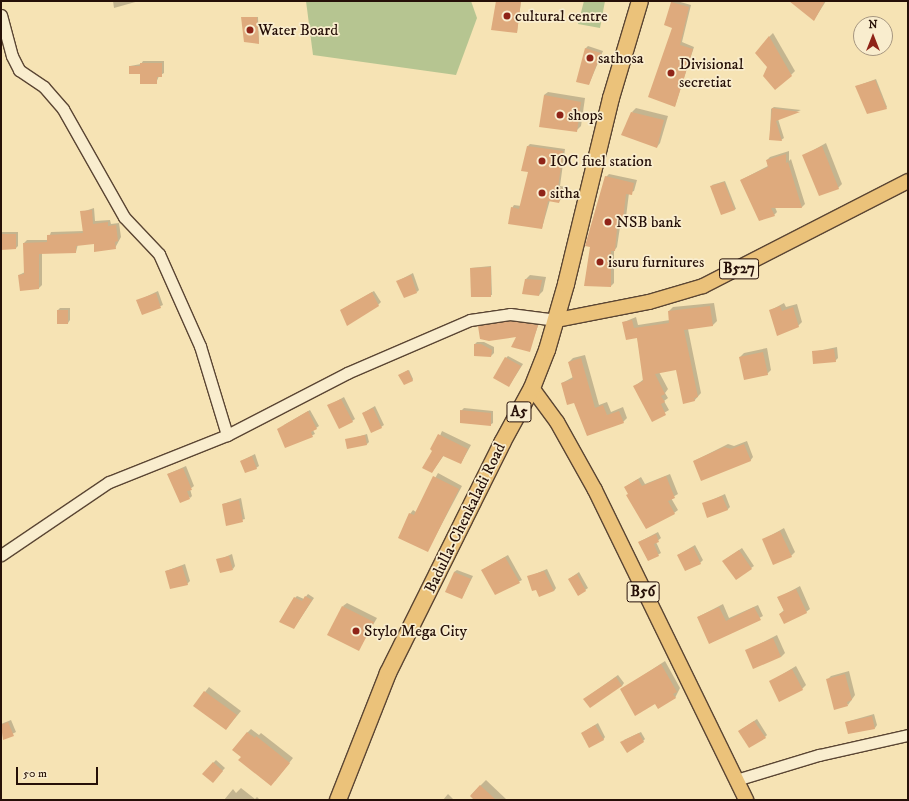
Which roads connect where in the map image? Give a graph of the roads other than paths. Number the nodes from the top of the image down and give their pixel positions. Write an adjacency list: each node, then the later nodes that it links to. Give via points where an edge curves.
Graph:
1 (640, 1): 4 (highway, Badulla-Chenkaladi Road / A5, via 611,98)
2 (1, 15): 6 (street, via 12,56 19,70 44,87 62,109 124,217 159,254 200,346)
3 (908, 181): 4 (main road, B527, via 702,286 649,302)
4 (557, 320): 5 (highway, Badulla-Chenkaladi Road / A5); 6 (street, via 510,314 470,320 347,374)
5 (532, 388): 9 (main road, B56, via 561,428 595,490); 10 (highway, Badulla-Chenkaladi Road / A5, via 388,673)
6 (227, 435): 7 (street, via 109,482)
7 (1, 555)
8 (908, 735): 9 (street, via 819,755)
9 (736, 780): 11 (main road, B56)
10 (338, 800)
11 (746, 800)

